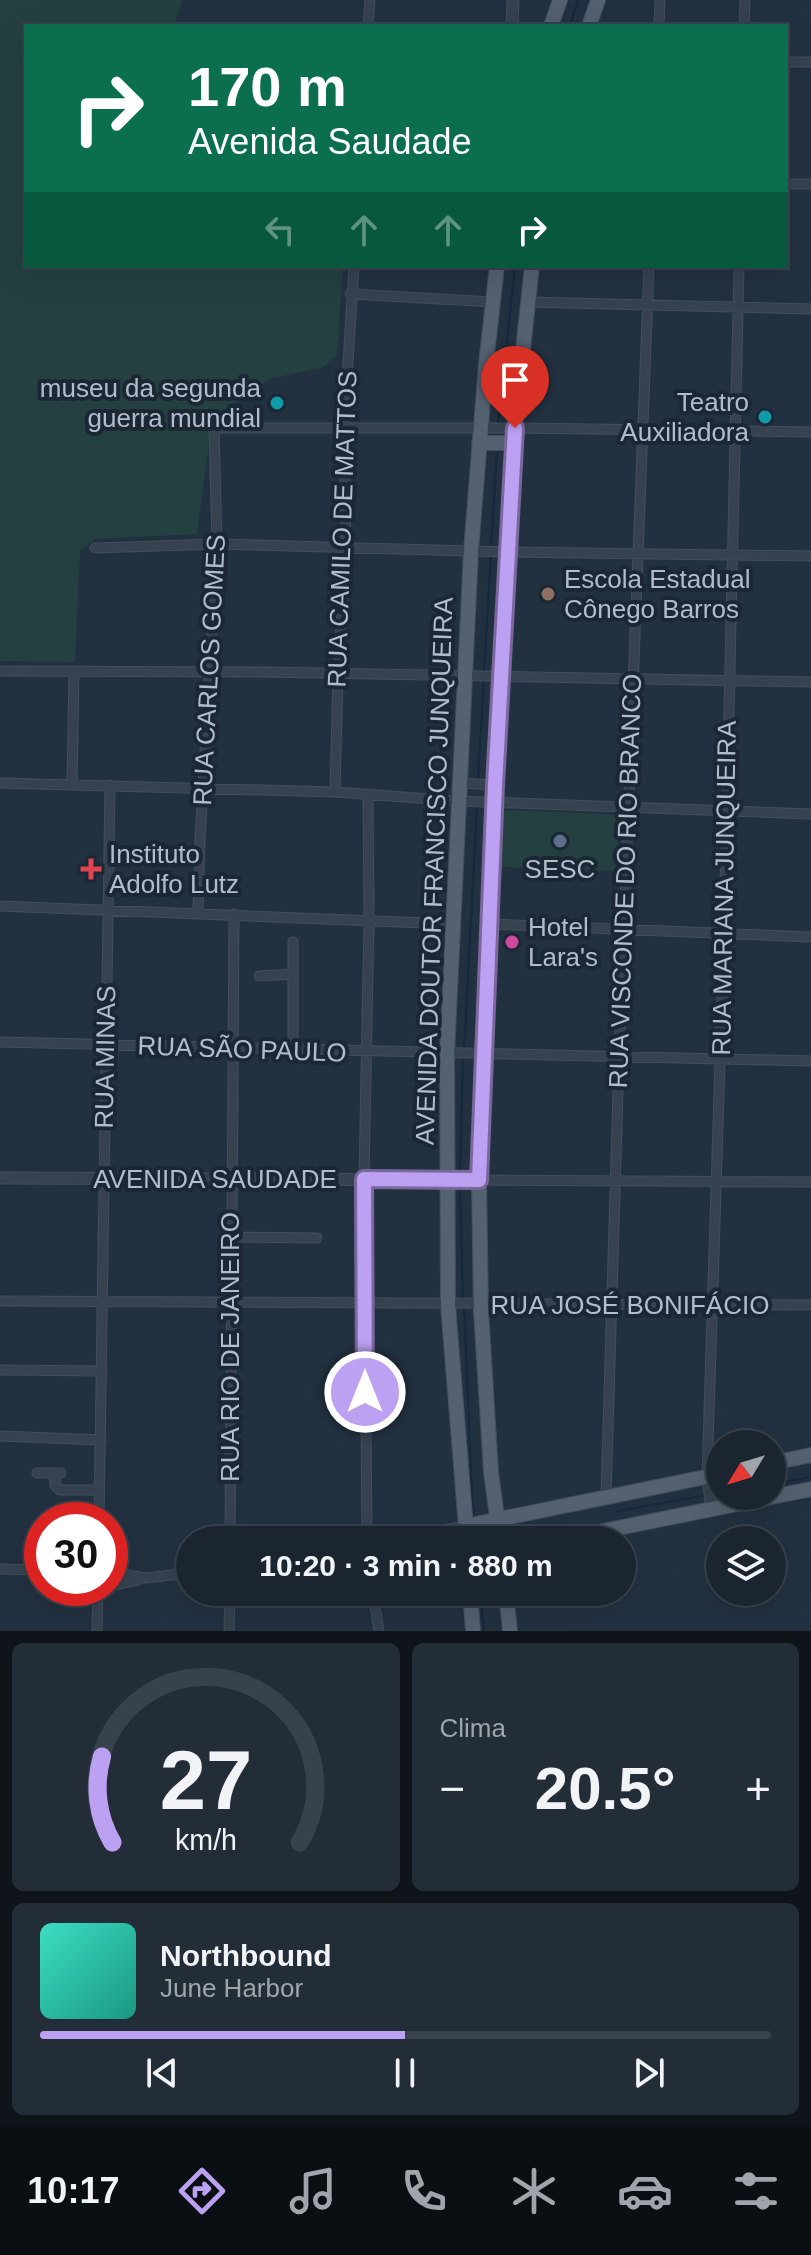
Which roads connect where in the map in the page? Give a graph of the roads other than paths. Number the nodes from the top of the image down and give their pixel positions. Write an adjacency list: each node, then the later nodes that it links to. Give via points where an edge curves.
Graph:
1 (370, 0): 7 (street)
2 (513, 0): 8 (street)
3 (560, 0): 9 (main road)
4 (598, 0): 10 (main road)
5 (660, 0): 11 (street)
6 (745, 0): 12 (street)
7 (368, 24)
8 (512, 24)
9 (552, 24)
10 (590, 24)
11 (659, 24)
12 (744, 24)
13 (788, 62): 14 (street)
14 (811, 62)
15 (788, 184): 16 (street)
16 (811, 184)
17 (354, 268): 22 (street, RUA CAMILO DE MATTOS)
18 (497, 268): 23 (main road, AVENIDA DOUTOR FRANCISCO JUNQUEIRA)
19 (532, 268): 24 (main road)
20 (649, 268): 25 (street, RUA VISCONDE DO RIO BRANCO)
21 (739, 268): 26 (street, RUA MARIANA JUNQUEIRA)
22 (350, 294): 23 (street); 28 (street, RUA CAMILO DE MATTOS)
23 (493, 302): 32 (main road, AVENIDA DOUTOR FRANCISCO JUNQUEIRA)
24 (527, 302): 25 (street); 33 (main road)
25 (647, 304): 26 (street); 29 (street, RUA VISCONDE DO RIO BRANCO)
26 (737, 307): 27 (street); 30 (street, RUA MARIANA JUNQUEIRA)
27 (811, 309)
28 (344, 428): 32 (street); 34 (street, RUA CARLOS GOMES, via 214,428); 35 (street, RUA CAMILO DE MATTOS)
29 (642, 429): 30 (street); 33 (street); 39 (street, RUA VISCONDE DO RIO BRANCO)
30 (735, 431): 31 (street); 40 (street, RUA MARIANA JUNQUEIRA)
31 (811, 432)
32 (484, 436): 33 (main road); 37 (main road, AVENIDA DOUTOR FRANCISCO JUNQUEIRA)
33 (511, 436): 38 (main road)
34 (217, 544): 35 (street); 36 (street); 44 (street, RUA CARLOS GOMES)
35 (346, 547): 37 (street); 45 (street, RUA CAMILO DE MATTOS)
36 (95, 548)
37 (475, 551): 38 (street); 46 (main road, AVENIDA DOUTOR FRANCISCO JUNQUEIRA)
38 (503, 552): 39 (street); 47 (main road)
39 (638, 552): 40 (street); 48 (street, RUA VISCONDE DO RIO BRANCO)
40 (733, 555): 41 (street); 49 (street, RUA MARIANA JUNQUEIRA)
41 (811, 556)
42 (0, 671): 43 (street)
43 (74, 671): 44 (street); 52 (street)
44 (211, 672): 45 (street); 56 (street, RUA CARLOS GOMES)
45 (338, 674): 46 (street); 57 (street, RUA CAMILO DE MATTOS)
46 (468, 676): 47 (street); 53 (main road, AVENIDA DOUTOR FRANCISCO JUNQUEIRA)
47 (498, 677): 48 (street); 55 (main road)
48 (632, 679): 49 (street); 61 (street, RUA VISCONDE DO RIO BRANCO)
49 (730, 681): 50 (street); 62 (street, RUA MARIANA JUNQUEIRA)
50 (811, 682)
51 (0, 783): 52 (street)
52 (72, 784): 54 (street)
53 (462, 784): 55 (street); 59 (main road, AVENIDA DOUTOR FRANCISCO JUNQUEIRA)
54 (110, 785): 56 (street); 65 (street, RUA MINAS)
55 (491, 785): 60 (main road)
56 (203, 789): 57 (street); 66 (street, RUA CARLOS GOMES)
57 (335, 792): 58 (street)
58 (368, 795): 59 (street); 68 (street)
59 (462, 801): 60 (street); 69 (main road, AVENIDA DOUTOR FRANCISCO JUNQUEIRA)
60 (490, 801): 61 (street); 70 (main road)
61 (628, 807): 62 (street); 71 (street, RUA VISCONDE DO RIO BRANCO)
62 (726, 810): 63 (street); 72 (street, RUA MARIANA JUNQUEIRA)
63 (811, 814)
64 (0, 906): 65 (street)
65 (108, 911): 66 (street); 78 (street, RUA MINAS)
66 (198, 912): 67 (street)
67 (234, 914): 68 (street); 79 (street, RUA RIO DE JANEIRO)
68 (369, 920): 69 (street); 81 (street)
69 (451, 924): 82 (main road, AVENIDA DOUTOR FRANCISCO JUNQUEIRA)
70 (491, 924): 71 (street); 83 (main road)
71 (624, 930): 72 (street); 84 (street, RUA VISCONDE DO RIO BRANCO)
72 (724, 933): 73 (street); 85 (street, RUA MARIANA JUNQUEIRA)
73 (811, 937)
74 (293, 942): 75 (street)
75 (293, 974): 76 (street); 80 (street)
76 (259, 976)
77 (0, 1042): 78 (street, RUA SÃO PAULO)
78 (104, 1045): 79 (street, RUA SÃO PAULO); 88 (street, RUA MINAS)
79 (233, 1048): 80 (street, RUA SÃO PAULO); 90 (street, RUA RIO DE JANEIRO)
80 (293, 1050): 81 (street, RUA SÃO PAULO)
81 (367, 1052): 82 (street, RUA SÃO PAULO); 89 (street)
82 (450, 1054): 83 (street, RUA SÃO PAULO); 91 (main road, AVENIDA DOUTOR FRANCISCO JUNQUEIRA)
83 (478, 1055): 84 (street, RUA SÃO PAULO); 92 (main road)
84 (619, 1057): 85 (street, RUA SÃO PAULO); 93 (street, RUA VISCONDE DO RIO BRANCO)
85 (720, 1058): 86 (street, RUA SÃO PAULO); 94 (street, RUA MARIANA JUNQUEIRA)
86 (811, 1061)
87 (0, 1178): 88 (street, AVENIDA SAUDADE)
88 (103, 1178): 90 (street, AVENIDA SAUDADE); 99 (street, RUA MINAS)
89 (364, 1179): 90 (street, AVENIDA SAUDADE); 91 (street, AVENIDA SAUDADE); 101 (street)
90 (231, 1180): 96 (street, RUA RIO DE JANEIRO)
91 (450, 1180): 92 (street, AVENIDA SAUDADE); 103 (main road, AVENIDA DOUTOR FRANCISCO JUNQUEIRA)
92 (475, 1180): 93 (street); 104 (main road)
93 (615, 1180): 94 (street); 102 (street, RUA VISCONDE DO RIO BRANCO)
94 (717, 1182): 95 (street); 105 (street, RUA MARIANA JUNQUEIRA)
95 (811, 1182)
96 (231, 1237): 97 (street); 100 (street, RUA RIO DE JANEIRO)
97 (317, 1238)
98 (0, 1301): 99 (street, RUA JOSÉ BONIFÁCIO)
99 (103, 1301): 100 (street, RUA JOSÉ BONIFÁCIO); 108 (street, RUA MINAS)
100 (230, 1302): 101 (street, RUA JOSÉ BONIFÁCIO); 123 (street, RUA RIO DE JANEIRO)
101 (364, 1302): 103 (street, RUA JOSÉ BONIFÁCIO); 124 (street)
102 (611, 1303): 104 (street, RUA JOSÉ BONIFÁCIO); 105 (street, RUA JOSÉ BONIFÁCIO); 119 (street, RUA VISCONDE DO RIO BRANCO)
103 (453, 1305): 104 (street, RUA JOSÉ BONIFÁCIO); 125 (main road, AVENIDA DOUTOR FRANCISCO JUNQUEIRA)
104 (477, 1305): 122 (main road)
105 (713, 1305): 106 (street, RUA JOSÉ BONIFÁCIO); 109 (street, RUA MARIANA JUNQUEIRA)
106 (811, 1305)
107 (2, 1370): 108 (street)
108 (102, 1371): 111 (street, RUA MINAS)
109 (712, 1430)
110 (0, 1436): 111 (street)
111 (101, 1440): 117 (street, RUA MINAS)
112 (811, 1455): 113 (main road)
113 (786, 1460)
114 (37, 1473): 117 (street, via 58,1473 55,1485 60,1490)
115 (706, 1479): 119 (main road)
116 (811, 1489): 118 (main road)
117 (99, 1490): 120 (street, RUA MINAS)
118 (786, 1493)
119 (606, 1497): 122 (main road)
120 (99, 1502)
121 (706, 1507): 128 (main road)
122 (494, 1520): 126 (main road); 127 (main road)
123 (230, 1526)
124 (367, 1526)
125 (468, 1526)
126 (478, 1526)
127 (496, 1526)
128 (622, 1526)
129 (0, 1569): 130 (street)
130 (24, 1570)
131 (128, 1575): 133 (street)
132 (176, 1575): 133 (street)
133 (146, 1578): 134 (street)
134 (128, 1582)
135 (98, 1606): 140 (street)
136 (230, 1606): 141 (street)
137 (375, 1606): 142 (street)
138 (471, 1606): 143 (main road)
139 (507, 1606): 144 (main road)
140 (97, 1631)
141 (229, 1631)
142 (379, 1631)
143 (473, 1631)
144 (510, 1631)

